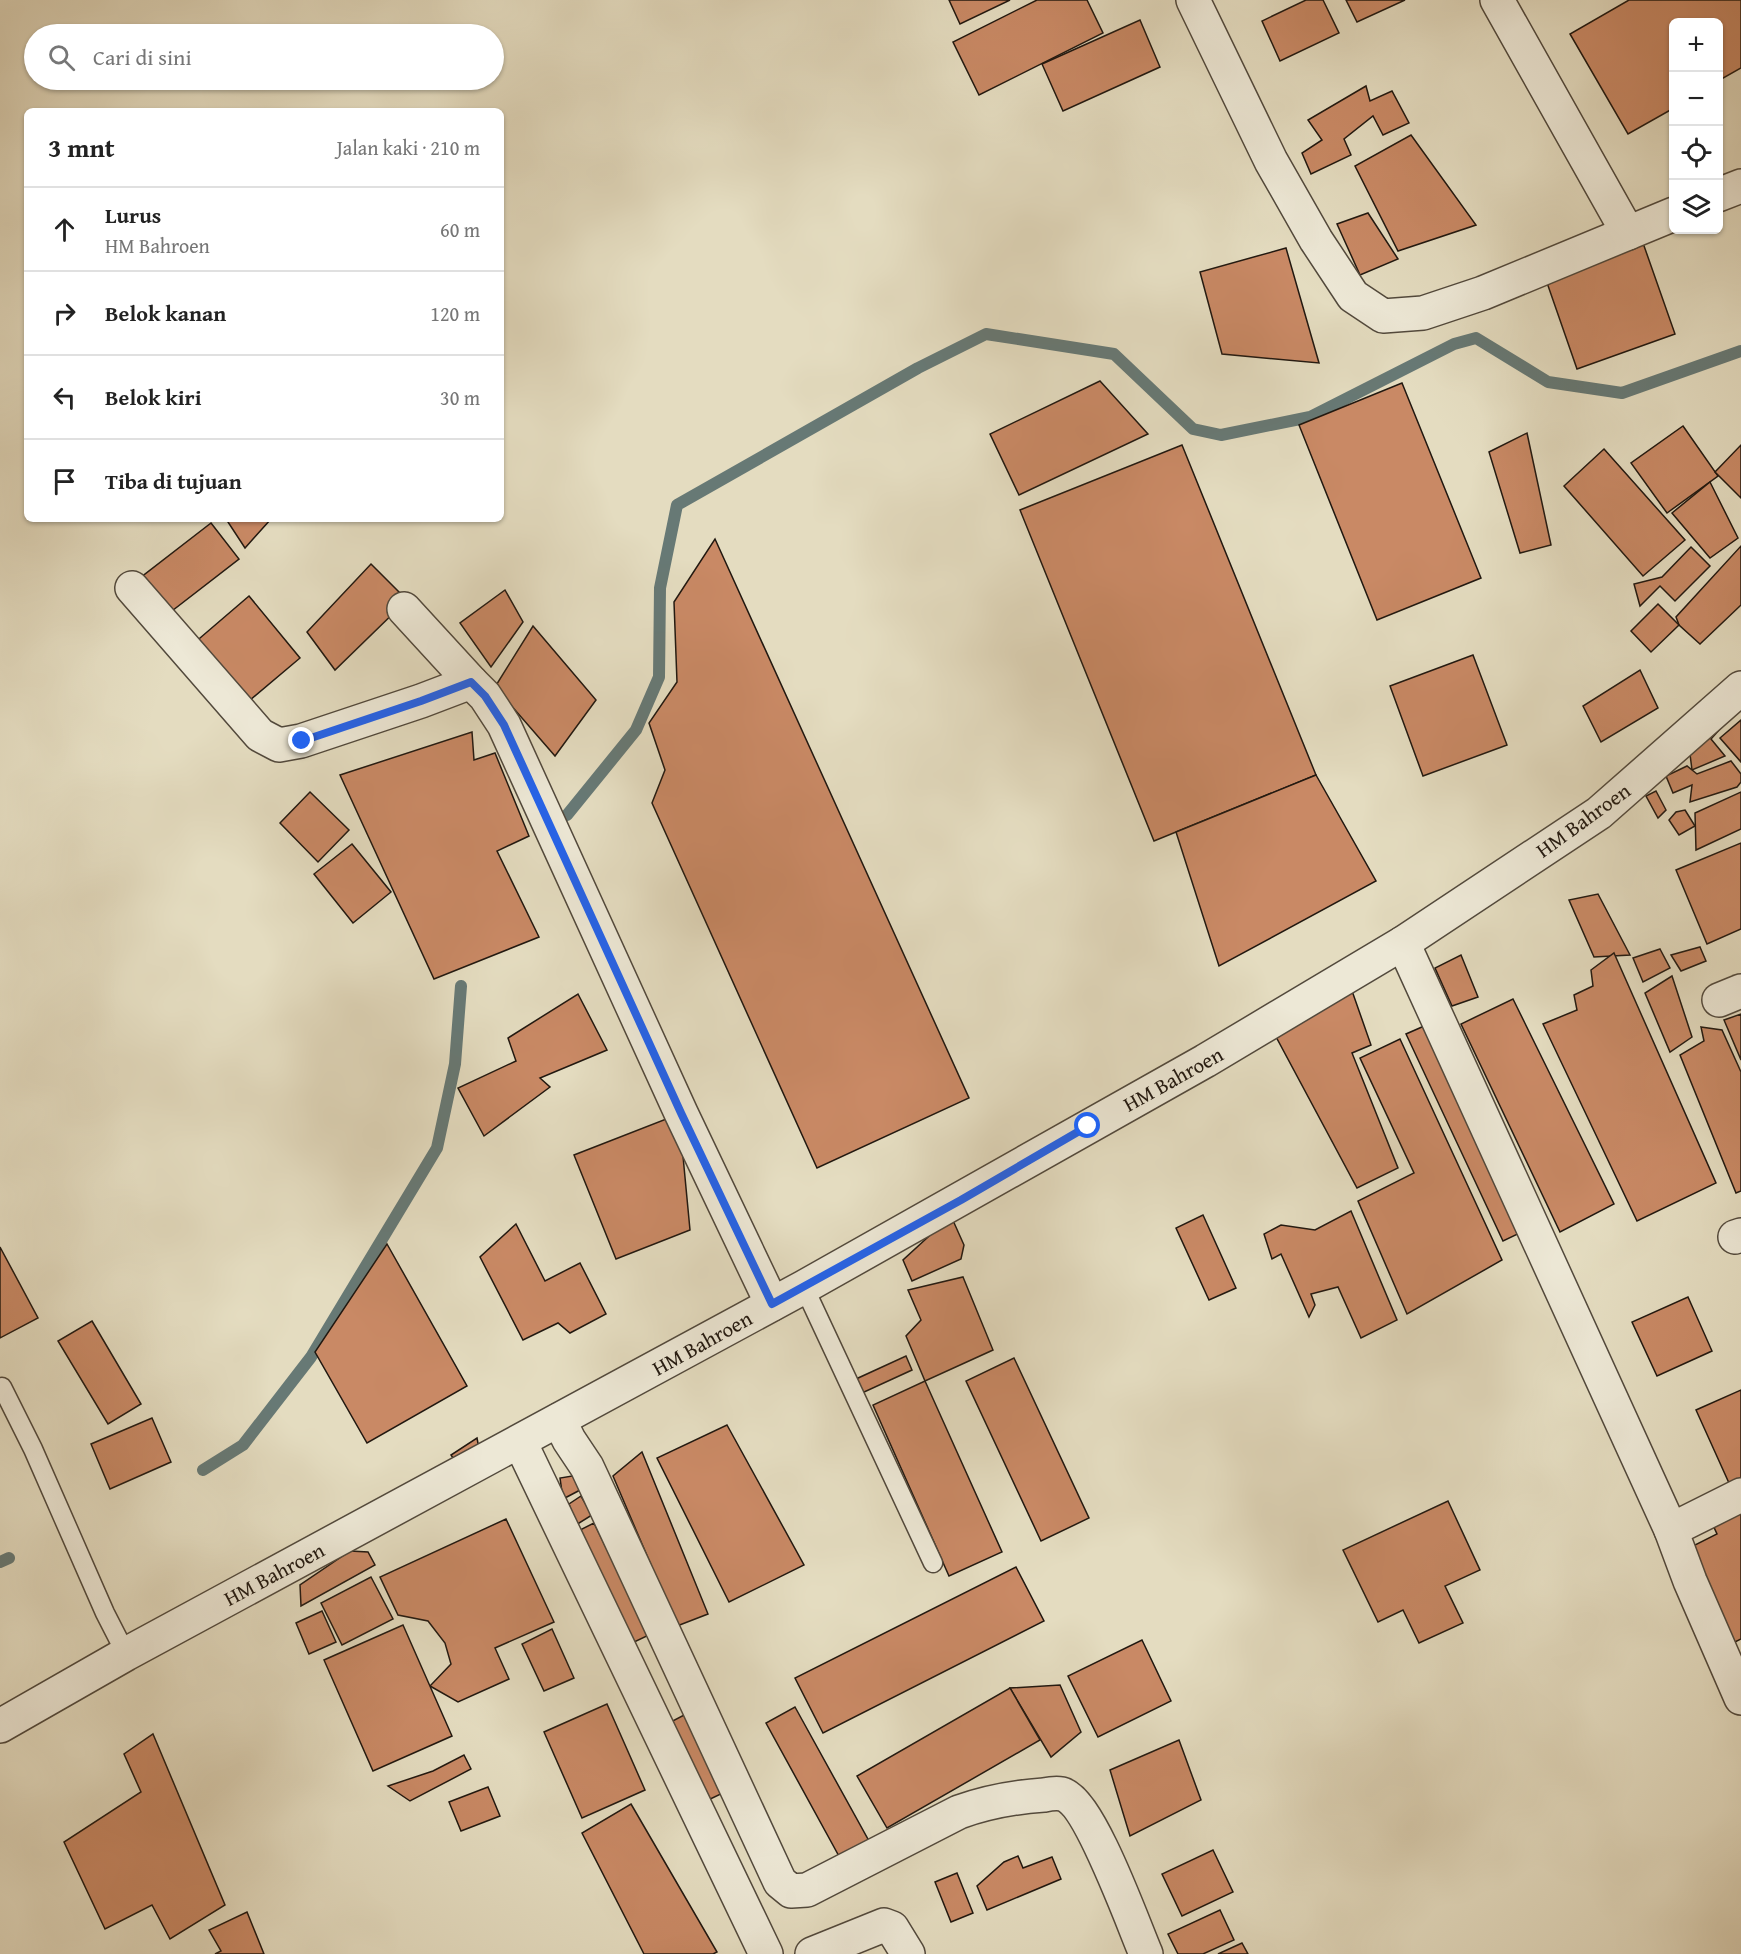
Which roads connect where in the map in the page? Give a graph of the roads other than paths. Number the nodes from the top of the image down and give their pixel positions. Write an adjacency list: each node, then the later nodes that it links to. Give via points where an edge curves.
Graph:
1 (1193, 0): 6 (street, via 1270,161 1316,240 1353,296 1383,316 1423,313 1483,293)
2 (1497, 0): 6 (street)
3 (1741, 186): 4 (street)
4 (1723, 193)
5 (1669, 216): 6 (street)
6 (1628, 233)
7 (132, 588): 9 (street, via 260,735 279,745 302,741)
8 (404, 609): 9 (street)
9 (471, 682): 13 (street, via 504,725)
10 (1741, 688): 11 (street, HM Bahroen, via 1599,813)
11 (1403, 943): 12 (street, HM Bahroen, via 1205,1061); 18 (street)
12 (804, 1287): 13 (street, HM Bahroen); 19 (lane)
13 (772, 1304): 15 (street, HM Bahroen)
14 (2, 1387): 20 (lane)
15 (560, 1420): 16 (street, HM Bahroen); 26 (street, via 588,1467 780,1882 791,1891 807,1890 958,1812 982,1803 1060,1793 1071,1799 1094,1831)
16 (520, 1442): 20 (street, HM Bahroen); 23 (street)
17 (1741, 1495): 18 (street)
18 (1671, 1530): 21 (street)
19 (933, 1563)
20 (126, 1654): 22 (street, HM Bahroen)
21 (1741, 1698)
22 (0, 1726)
23 (766, 1954)
24 (812, 1954): 25 (street, via 884,1925 892,1928)
25 (908, 1954)
26 (1146, 1954)

